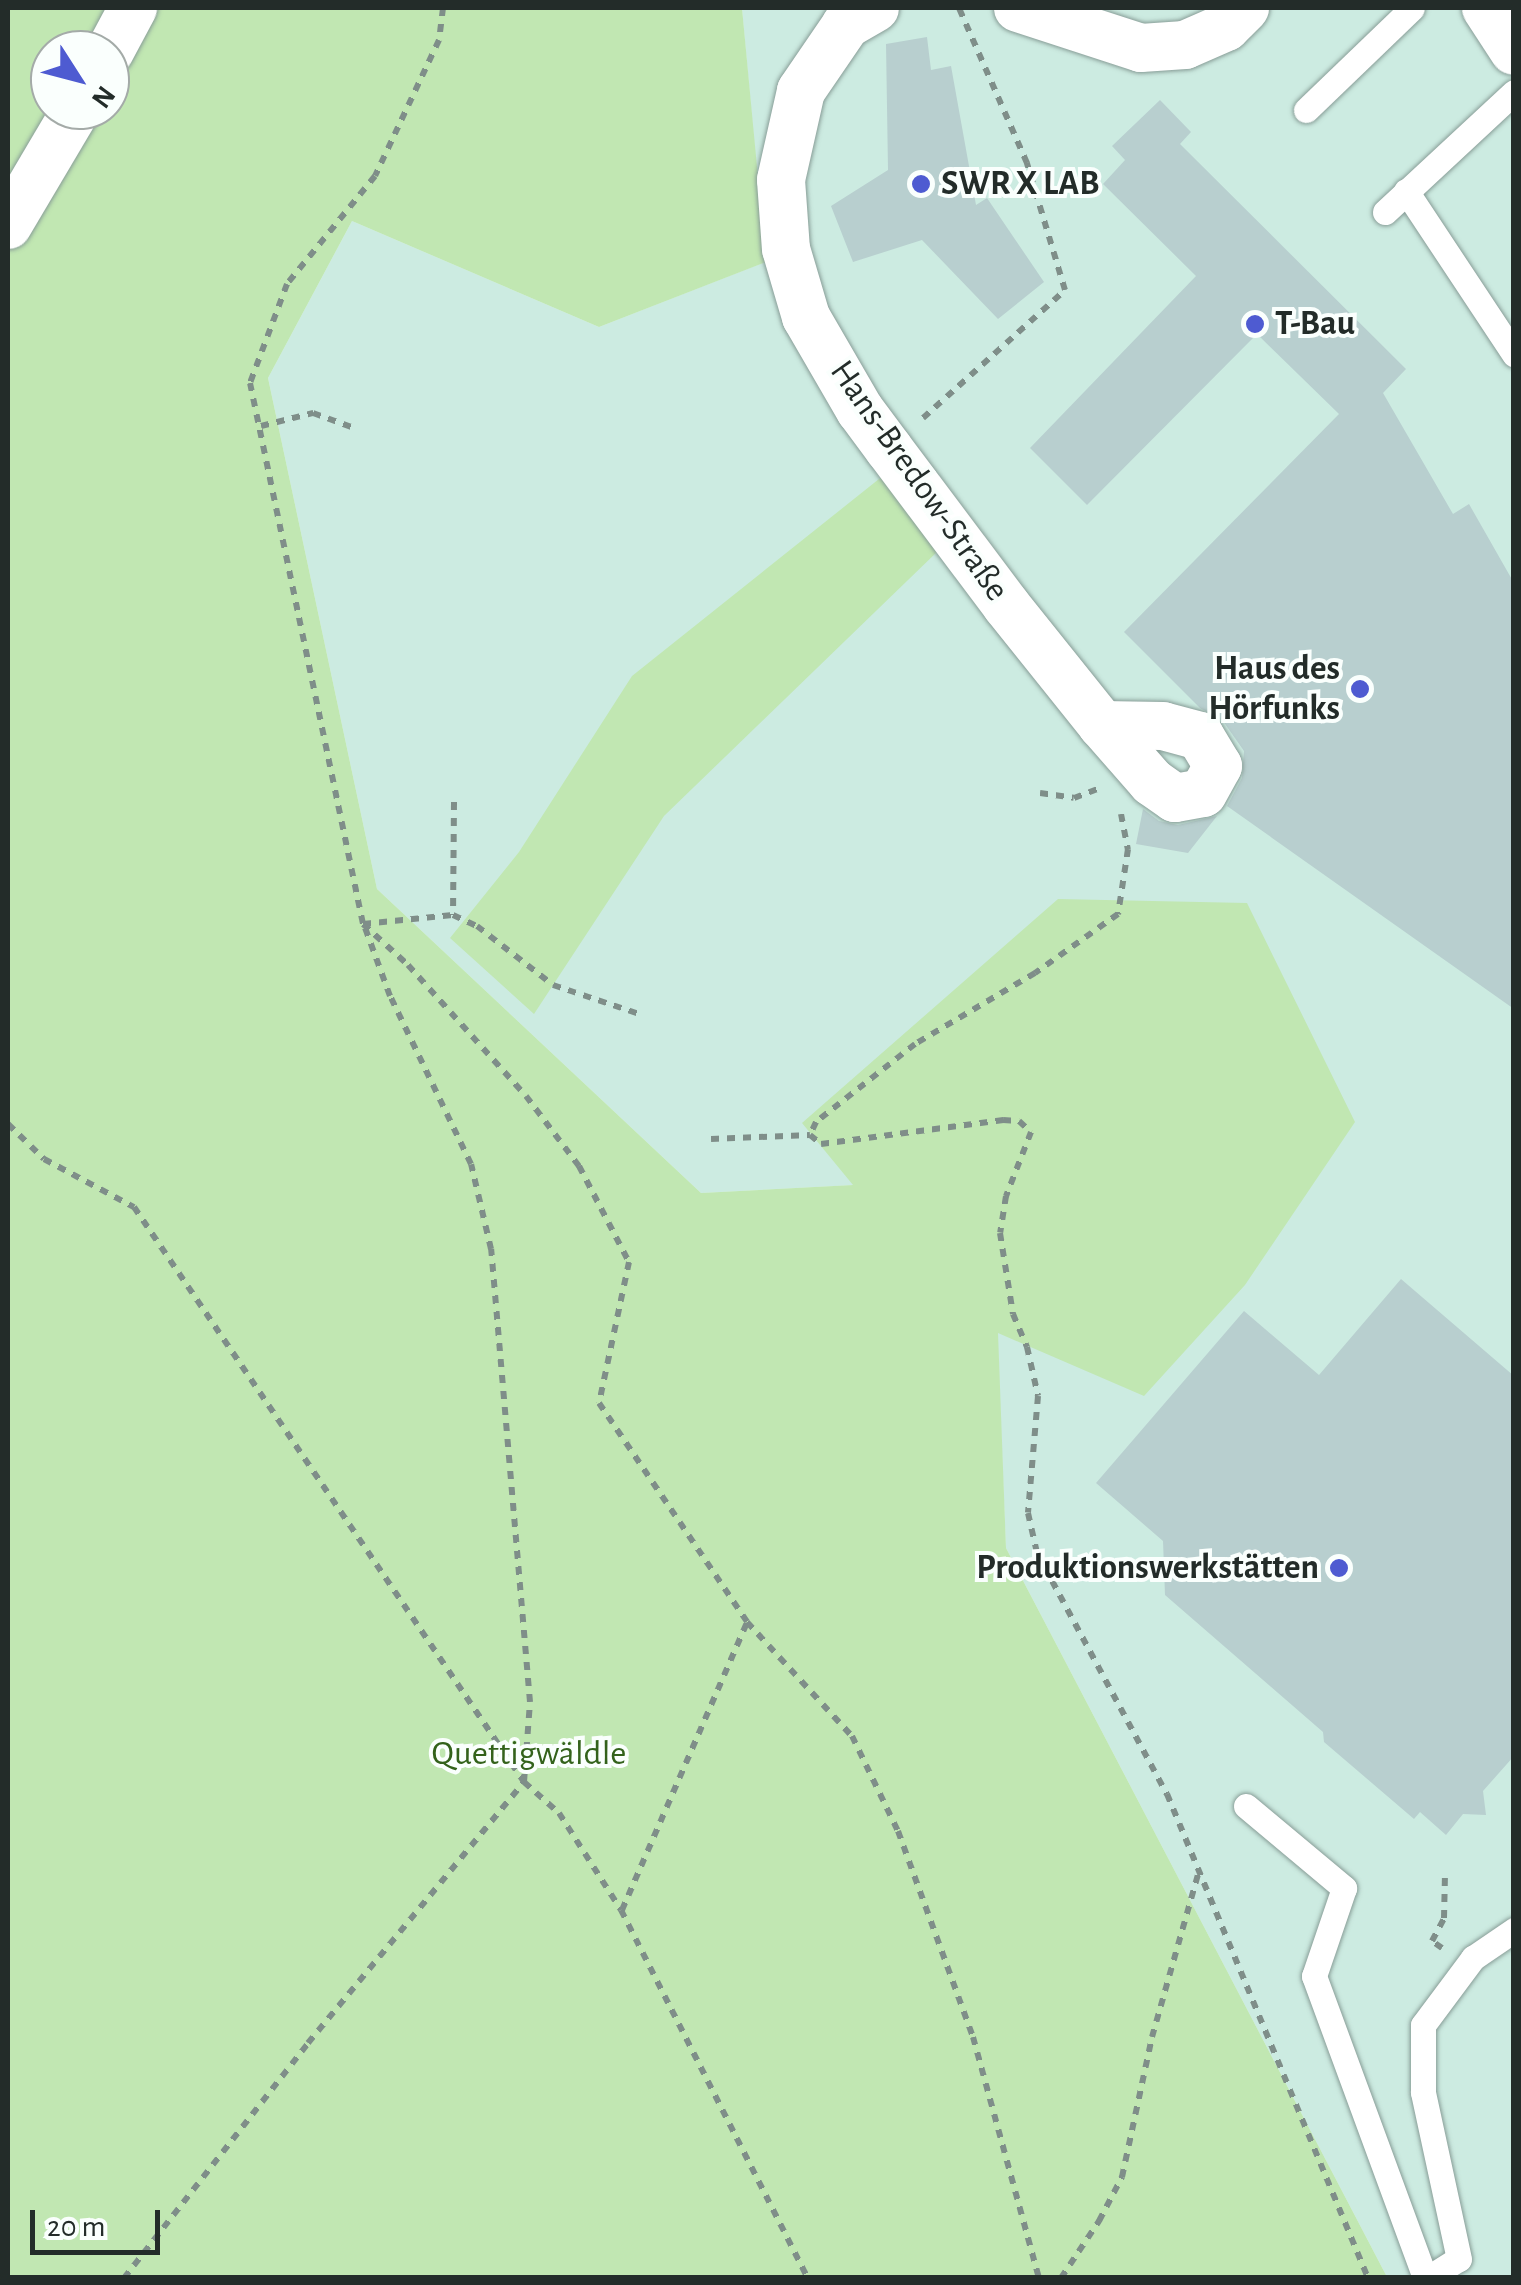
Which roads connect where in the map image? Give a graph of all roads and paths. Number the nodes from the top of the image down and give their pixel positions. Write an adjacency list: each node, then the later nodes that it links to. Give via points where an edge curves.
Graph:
1 (443, 8): 16 (path, via 439,40 375,176 287,284 250,382)
2 (875, 8): 18 (street, Hans-Bredow-Straße, via 846,25 800,91 780,180 786,250 806,317)
3 (958, 8): 18 (path, via 1027,163 1065,290)
4 (1018, 8): 5 (street, via 1141,48 1185,46 1226,27)
5 (1246, 8)
6 (1412, 8): 10 (lane)
7 (1486, 8): 8 (street)
8 (1514, 50)
9 (1514, 92): 12 (lane)
10 (1306, 110)
11 (64, 130): 14 (street)
12 (1406, 191): 13 (lane); 15 (lane)
13 (1386, 212)
14 (8, 224)
15 (1514, 354)
16 (261, 426): 17 (path, via 313,414); 25 (path)
17 (357, 429)
18 (889, 449): 19 (street, Hans-Bredow-Straße)
19 (1102, 725)
20 (1114, 791): 21 (path, via 1097,787 1074,798)
21 (1040, 793)
22 (454, 802): 24 (path)
23 (1118, 802): 28 (path, via 1128,849 1118,914 1024,980 914,1044 816,1122)
24 (453, 915): 25 (path); 26 (path, via 553,985)
25 (363, 924): 30 (path, via 526,1096 580,1166 629,1262 599,1402); 31 (path, via 471,1164 491,1248 530,1702)
26 (640, 1014)
27 (8, 1124): 31 (path, via 44,1159 134,1207)
28 (810, 1135): 29 (path); 33 (path, via 821,1144 1003,1120 1019,1121 1031,1132 1006,1196 1000,1234 1013,1314 1038,1396 1028,1513 1037,1553 1168,1794)
29 (711, 1139)
30 (747, 1622): 35 (path); 40 (path, via 852,1736 898,1830 973,2037)
31 (524, 1782): 35 (path, via 560,1813); 38 (path)
32 (1246, 1806): 43 (lane, via 1344,1888 1314,1976)
33 (1199, 1870): 41 (path, via 1156,2020 1122,2176); 42 (path)
34 (1445, 1873): 37 (path, via 1444,1918)
35 (622, 1910): 39 (path)
36 (1514, 1930): 43 (lane, via 1473,1958 1423,2025 1423,2092 1458,2259)
37 (1432, 1941)
38 (124, 2278)
39 (808, 2278)
40 (1040, 2278)
41 (1061, 2278)
42 (1368, 2278)
43 (1426, 2278)

